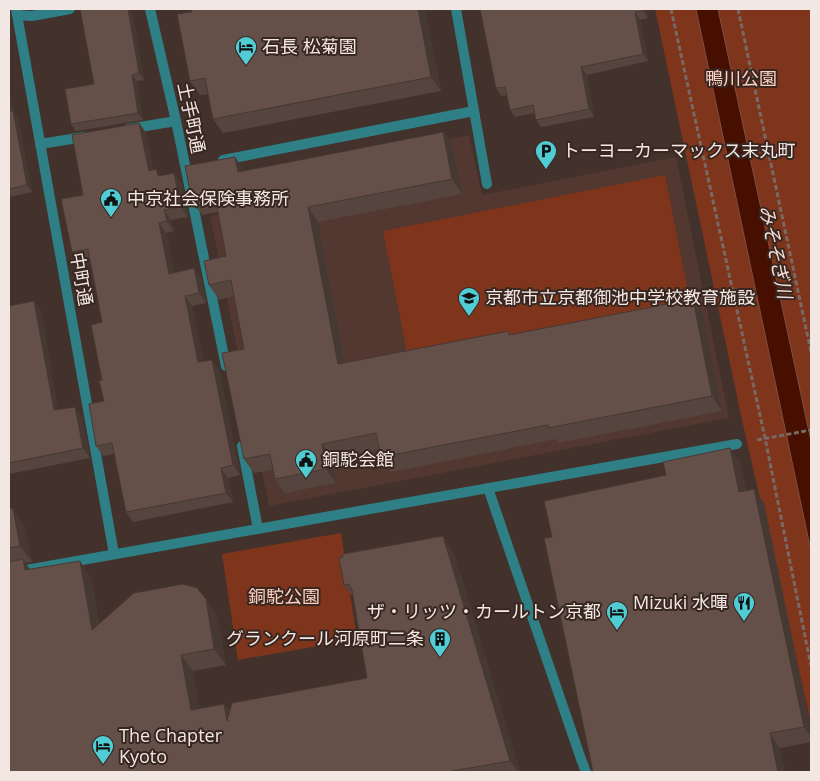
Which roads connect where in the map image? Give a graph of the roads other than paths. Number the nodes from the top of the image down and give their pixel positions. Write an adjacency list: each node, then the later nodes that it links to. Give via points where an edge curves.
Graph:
1 (70, 9): 4 (street, via 32,16)
2 (150, 9): 6 (street, 土手町通)
3 (456, 9): 5 (street)
4 (14, 13): 9 (street, 中町通)
5 (474, 111): 10 (street); 11 (street)
6 (176, 121): 7 (street); 12 (street, 土手町通, via 190,166)
7 (118, 131)
8 (98, 134): 9 (street)
9 (40, 144): 17 (street, 中町通)
10 (214, 162)
11 (487, 184)
12 (227, 372)
13 (239, 431): 16 (street)
14 (737, 444): 15 (street)
15 (488, 488): 16 (street); 19 (street)
16 (258, 529): 17 (street)
17 (114, 554): 18 (street)
18 (9, 573)
19 (586, 772)

